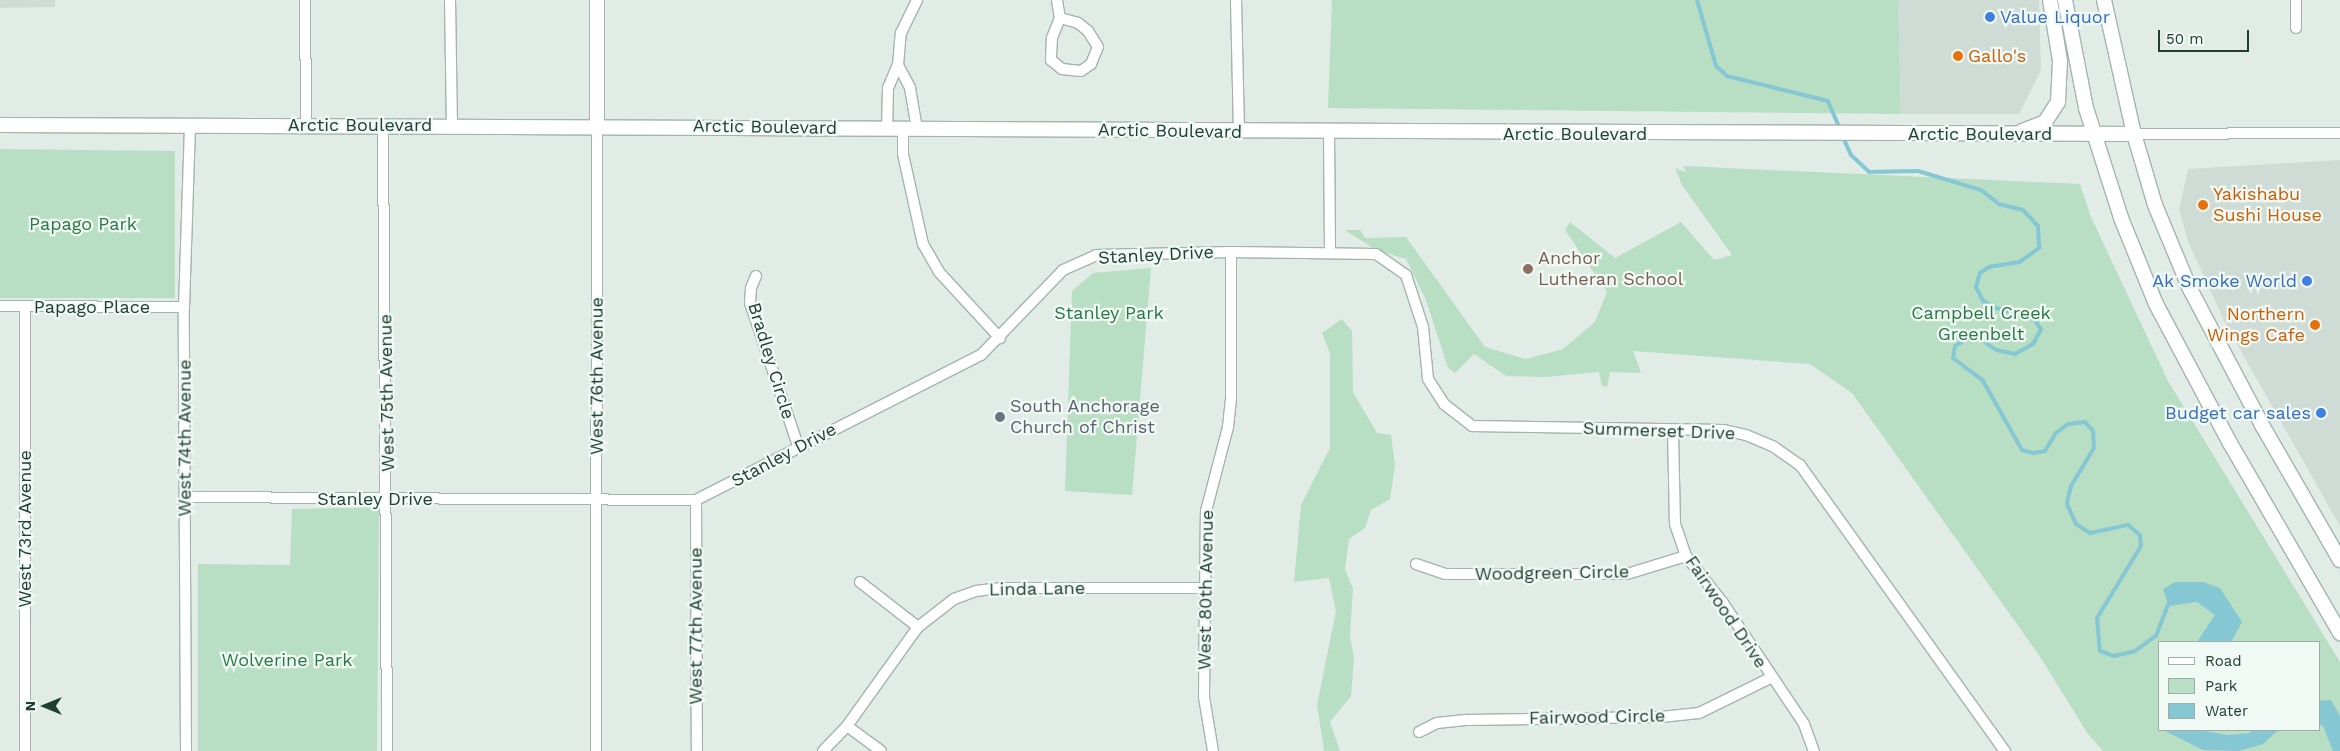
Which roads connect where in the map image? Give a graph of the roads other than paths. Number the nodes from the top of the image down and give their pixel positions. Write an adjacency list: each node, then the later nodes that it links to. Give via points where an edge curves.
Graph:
1 (305, 0): 16 (street)
2 (450, 0): 18 (street)
3 (597, 0): 19 (main road, West 76th Avenue)
4 (917, 0): 13 (street, via 901,33)
5 (1057, 0): 11 (street)
6 (1236, 0): 23 (street)
7 (2050, 0): 26 (main road, via 2060,61 2058,102 2044,122)
8 (2065, 0): 27 (main road, via 2074,54)
9 (2104, 0): 28 (main road)
10 (2296, 0): 12 (street)
11 (1060, 18): 11 (street, via 1052,38 1051,60 1062,69 1081,70 1091,64 1098,47 1088,31 1078,23)
12 (2296, 28)
13 (898, 65): 20 (street, via 888,88); 22 (street, via 910,88)
14 (0, 125): 15 (main road, Arctic Boulevard)
15 (190, 125): 16 (main road, Arctic Boulevard); 34 (street, West 74th Avenue)
16 (306, 125): 17 (main road, Arctic Boulevard)
17 (383, 125): 18 (main road, Arctic Boulevard); 39 (street, West 75th Avenue)
18 (452, 125): 19 (main road, Arctic Boulevard)
19 (597, 125): 20 (main road, Arctic Boulevard); 40 (street, West 76th Avenue)
20 (888, 129): 21 (main road, Arctic Boulevard)
21 (903, 129): 22 (main road, Arctic Boulevard); 35 (street, via 903,154 923,244 939,272)
22 (917, 129): 23 (main road, Arctic Boulevard)
23 (1239, 132): 24 (main road, Arctic Boulevard)
24 (1329, 133): 26 (main road, Arctic Boulevard); 30 (street)
25 (2340, 133): 28 (street, Arctic Boulevard)
26 (2013, 134): 27 (main road, Arctic Boulevard)
27 (2094, 134): 28 (main road, Arctic Boulevard); 48 (main road, via 2121,218 2156,304 2230,443)
28 (2134, 134): 43 (main road, via 2156,205 2190,289 2262,425)
29 (1231, 252): 30 (street, Stanley Drive); 35 (street, Stanley Drive, via 1096,255 1063,270); 46 (street, West 80th Avenue, via 1231,399 1228,427 1206,511)
30 (1330, 252): 36 (street, Summerset Drive, via 1376,254 1406,275 1423,327 1428,379 1444,404 1472,426)
31 (756, 276): 37 (street, Bradley Circle, via 750,288 750,303)
32 (0, 306): 33 (street, Papago Place)
33 (25, 306): 34 (street, Papago Place); 53 (street, West 73rd Avenue)
34 (184, 306): 38 (street, West 74th Avenue)
35 (1000, 338): 37 (street, Stanley Drive, via 981,355)
36 (1673, 430): 42 (street, Fairwood Drive, via 1675,524); 52 (street, Summerset Drive, via 1724,430 1746,435 1774,447 1800,465)
37 (798, 446): 41 (street, Stanley Drive, via 736,482)
38 (186, 497): 39 (street, Stanley Drive); 54 (street, West 74th Avenue)
39 (388, 499): 40 (street, Stanley Drive); 55 (street, West 75th Avenue)
40 (597, 500): 41 (street, Stanley Drive); 56 (street, West 76th Avenue)
41 (696, 500): 57 (street, West 77th Avenue)
42 (1686, 556): 44 (street, Woodgreen Circle, via 1628,574 1444,574); 49 (street, Fairwood Drive, via 1723,603)
43 (2340, 560)
44 (1416, 564)
45 (860, 582): 47 (street)
46 (1203, 588): 47 (street, Linda Lane, via 1001,588 976,591 954,599); 60 (street, West 80th Avenue, via 1204,697)
47 (918, 627): 50 (street, Linda Lane)
48 (2340, 633)
49 (1770, 678): 51 (street, Fairwood Circle, via 1700,713 1661,718 1468,720 1437,723); 61 (street, Fairwood Drive, via 1804,724)
50 (847, 726): 58 (street, Linda Lane); 59 (street)
51 (1419, 732)
52 (2002, 750)
53 (25, 751)
54 (186, 751)
55 (387, 751)
56 (596, 751)
57 (697, 751)
58 (823, 751)
59 (881, 751)
60 (1213, 751)
61 (1814, 751)

